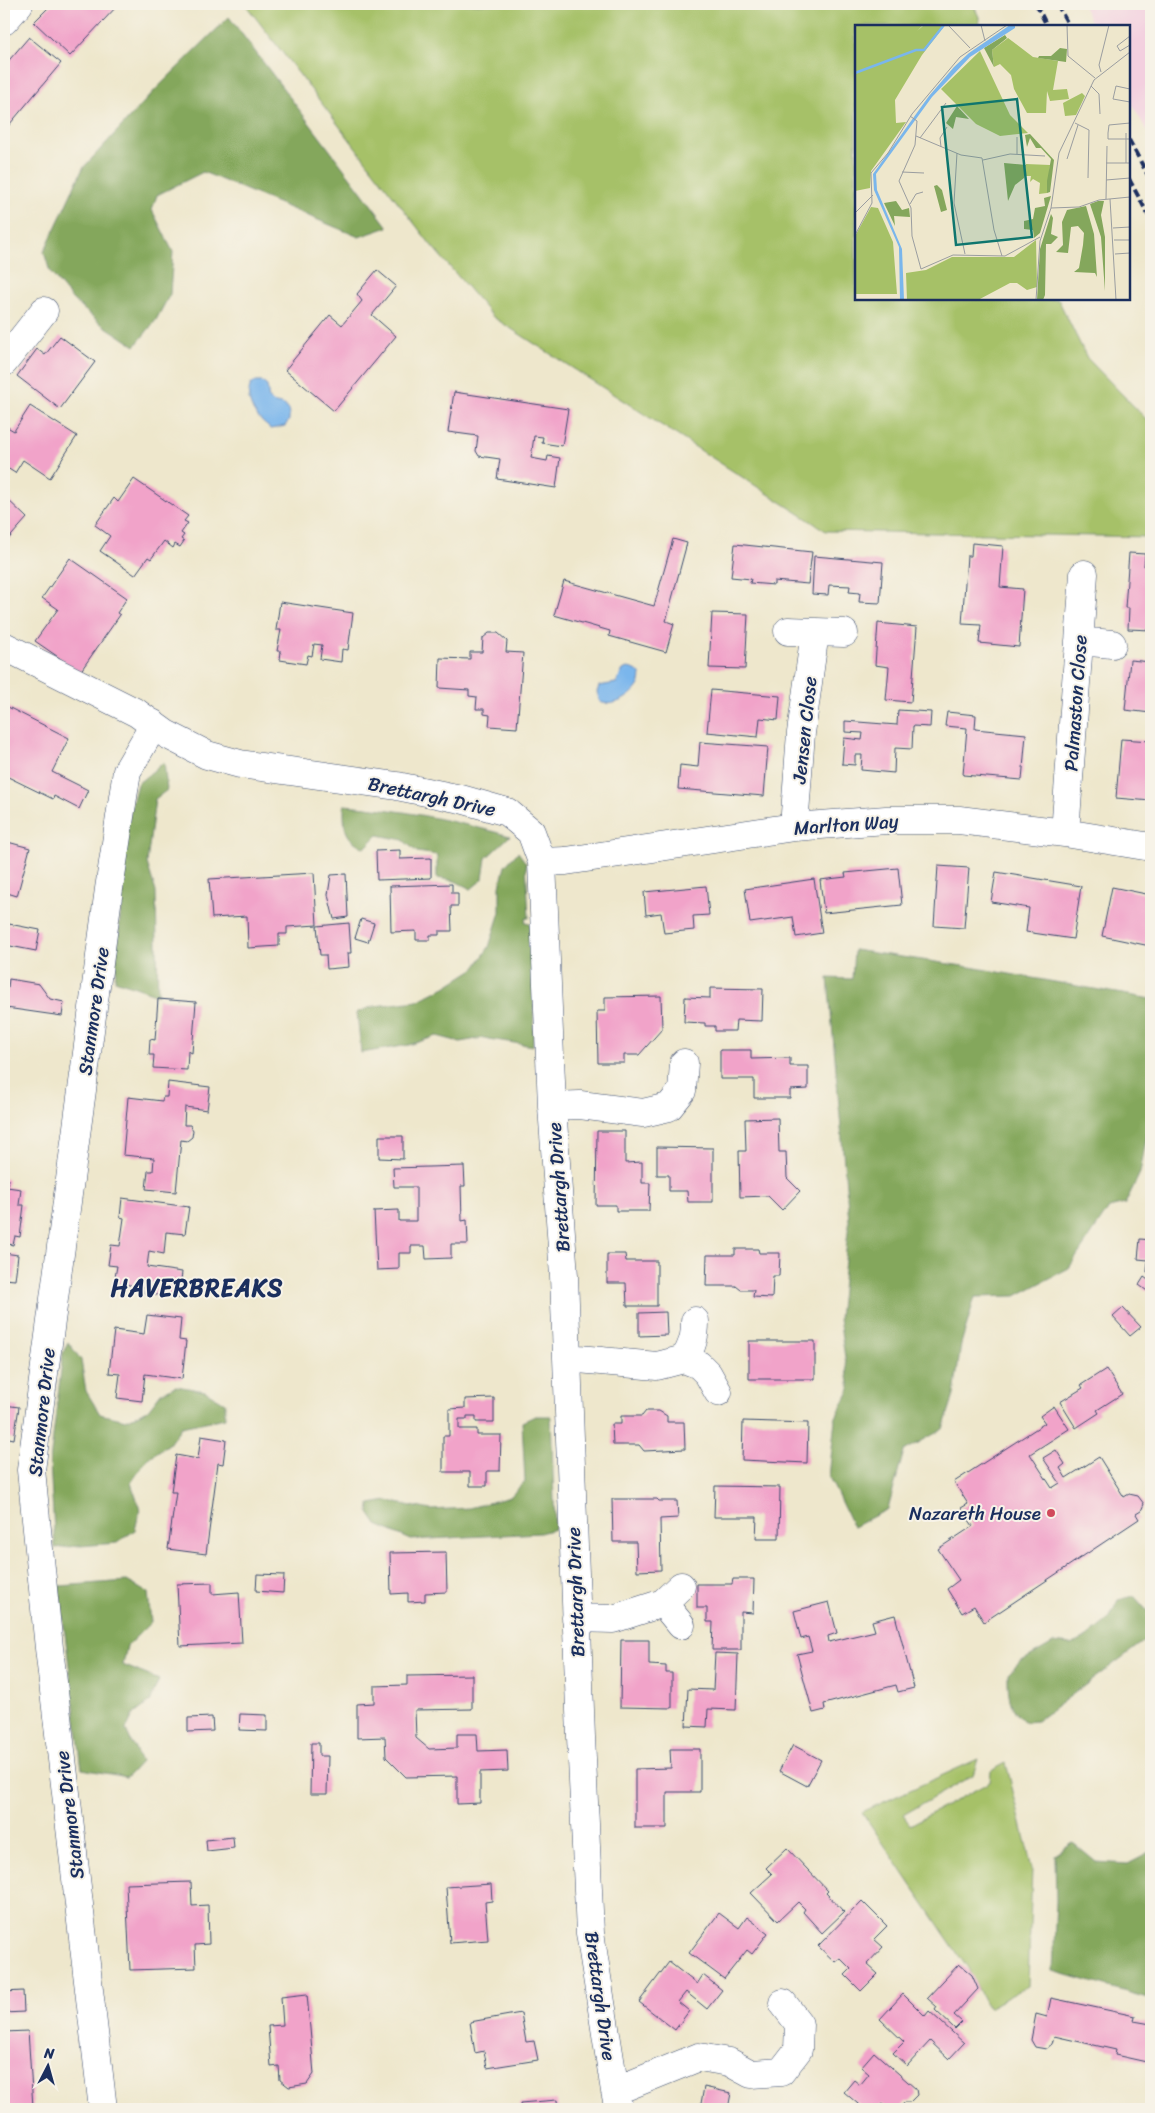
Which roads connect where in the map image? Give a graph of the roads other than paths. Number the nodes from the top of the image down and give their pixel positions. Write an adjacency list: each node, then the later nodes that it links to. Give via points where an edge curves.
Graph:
1 (19, 4): 2 (street)
2 (4, 20)
3 (44, 311): 4 (street)
4 (4, 362)
5 (1084, 574): 9 (street, Palmaston Close)
6 (788, 631): 7 (street)
7 (815, 632): 8 (street); 13 (street, Jensen Close, via 801,733)
8 (844, 634)
9 (1079, 641): 10 (street); 14 (street, Palmaston Close)
10 (1112, 644)
11 (4, 646): 12 (street, Brettargh Drive)
12 (152, 723): 16 (street, Brettargh Drive, via 166,734 207,754 240,764 397,786 461,798 507,812 531,832); 27 (street, Stanmore Drive, via 126,780 31,1470)
13 (794, 827): 14 (street, Marlton Way, via 886,820 960,820); 16 (street, Marlton Way)
14 (1065, 833): 15 (street, Marlton Way)
15 (1151, 847)
16 (542, 862): 18 (street, Brettargh Drive)
17 (684, 1063): 18 (street, via 682,1092 670,1107 642,1112 580,1105)
18 (552, 1106): 20 (street, Brettargh Drive)
19 (695, 1321): 21 (street, via 691,1348)
20 (567, 1358): 21 (street, via 656,1366); 23 (street, Brettargh Drive)
21 (684, 1359): 22 (street, via 699,1365)
22 (718, 1392)
23 (576, 1618): 24 (street, via 613,1619 672,1594); 26 (street, Brettargh Drive, via 590,1933)
24 (681, 1625)
25 (783, 2003): 26 (street, via 799,2024 798,2050 781,2072 751,2074 729,2062 699,2057)
26 (617, 2100)
27 (103, 2109)

